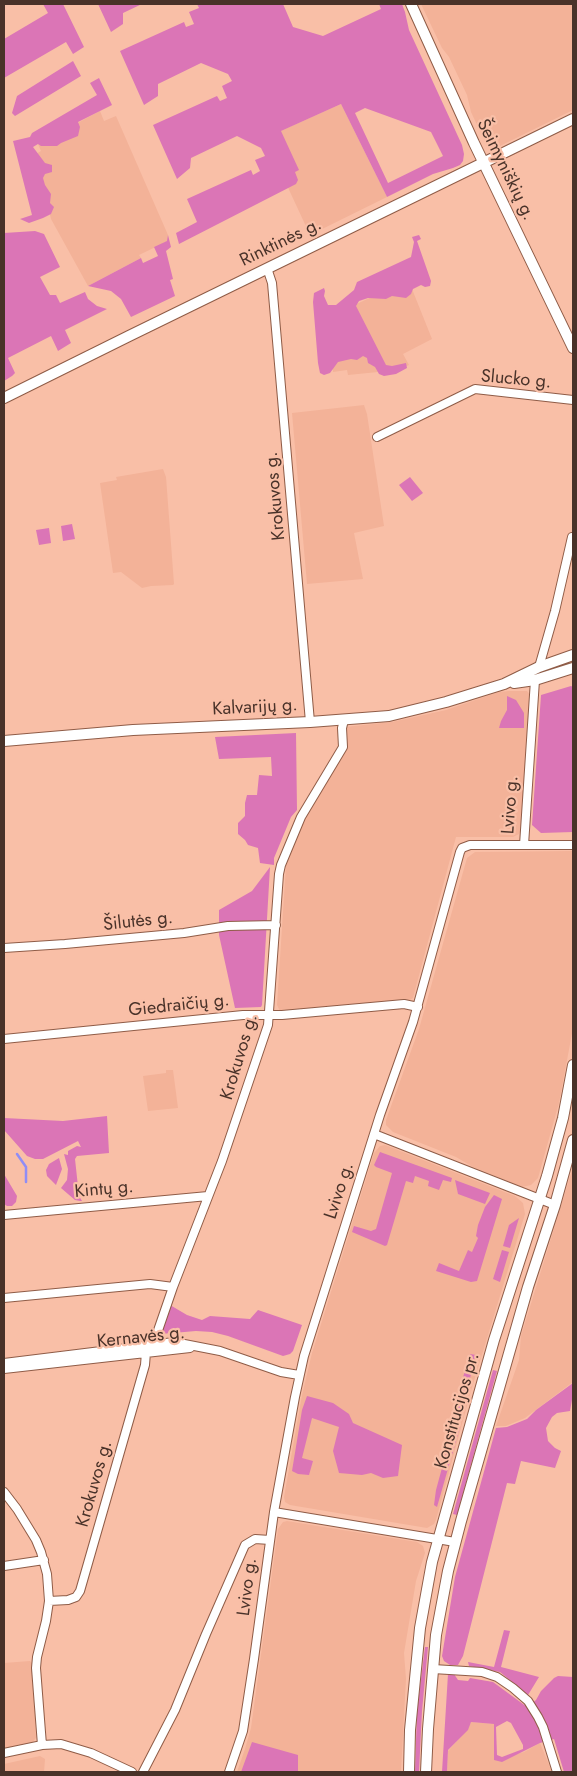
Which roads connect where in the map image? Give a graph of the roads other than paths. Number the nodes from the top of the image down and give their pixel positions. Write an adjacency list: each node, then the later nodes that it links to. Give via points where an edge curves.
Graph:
1 (411, 4): 3 (main road, Šeimyniškių g.)
2 (573, 119): 3 (main road, Rinktinės g.)
3 (483, 163): 4 (main road, Rinktinės g.); 5 (main road, Šeimyniškių g.)
4 (267, 268): 6 (main road, Rinktinės g.); 16 (street, Krokuvos g., via 272,283)
5 (573, 348)
6 (4, 398)
7 (573, 400): 8 (street, Slucko g., via 475,389)
8 (377, 437)
9 (572, 537): 11 (street)
10 (573, 655): 11 (main road, Kalvarijų g.)
11 (539, 667): 14 (main road, Kalvarijų g.)
12 (573, 668): 13 (main road, Kalvarijų g.)
13 (535, 680): 14 (main road, Kalvarijų g.); 18 (street, Lvivo g.)
14 (504, 684): 15 (main road, Kalvarijų g., via 406,713)
15 (344, 720): 16 (main road, Kalvarijų g.); 20 (street, Krokuvos g., via 343,747 301,817 281,865)
16 (310, 722): 17 (main road, Kalvarijų g.)
17 (4, 740)
18 (524, 845): 19 (street); 22 (street, Lvivo g., via 470,844 462,848)
19 (573, 845)
20 (276, 925): 21 (street, Šilutės g., via 228,926 184,933); 23 (street, Krokuvos g.)
21 (4, 948)
22 (418, 1007): 23 (street, Giedraičių g., via 404,1004); 26 (street, Lvivo g.)
23 (269, 1014): 24 (street, Giedraičių g.); 28 (street, Krokuvos g., via 268,1025)
24 (4, 1039)
25 (573, 1065): 29 (main road, Konstitucijos pr., via 563,1118)
26 (374, 1134): 29 (street); 39 (street, Lvivo g.)
27 (573, 1140): 30 (main road, Konstitucijos pr.)
28 (208, 1196): 31 (street, Kintų g.); 32 (street, Krokuvos g.)
29 (539, 1199): 30 (street); 42 (main road, Konstitucijos pr., via 494,1340)
30 (555, 1204): 44 (main road, Konstitucijos pr.)
31 (4, 1214)
32 (173, 1287): 33 (street, via 150,1284); 34 (street, Krokuvos g.)
33 (4, 1298)
34 (153, 1345): 35 (street, Kernavės g., via 174,1342); 37 (street, Kernavės g.)
35 (202, 1348): 36 (street, Kernavės g.); 39 (street)
36 (146, 1352): 38 (street, Kernavės g.); 47 (street, Krokuvos g., via 80,1591 68,1600)
37 (4, 1363)
38 (4, 1369)
39 (299, 1375): 41 (street, Lvivo g.)
40 (4, 1492): 45 (street, via 36,1540)
41 (274, 1512): 42 (street); 43 (street, Lvivo g.)
42 (438, 1538): 44 (street); 54 (main road, Konstitucijos pr., via 420,1628)
43 (270, 1540): 52 (street, via 255,1539 245,1545 175,1710); 53 (street, Lvivo g., via 247,1708)
44 (455, 1542): 48 (main road, Konstitucijos pr., via 439,1618)
45 (44, 1560): 46 (street); 47 (street)
46 (4, 1566)
47 (49, 1601): 49 (street, via 36,1662)
48 (433, 1669): 55 (main road, Konstitucijos pr.); 56 (street, via 482,1672 513,1688 528,1701 538,1717)
49 (42, 1745): 50 (street); 51 (street, via 72,1746)
50 (4, 1753)
51 (132, 1772)
52 (143, 1772)
53 (229, 1772)
54 (409, 1772)
55 (426, 1772)
56 (557, 1772)

